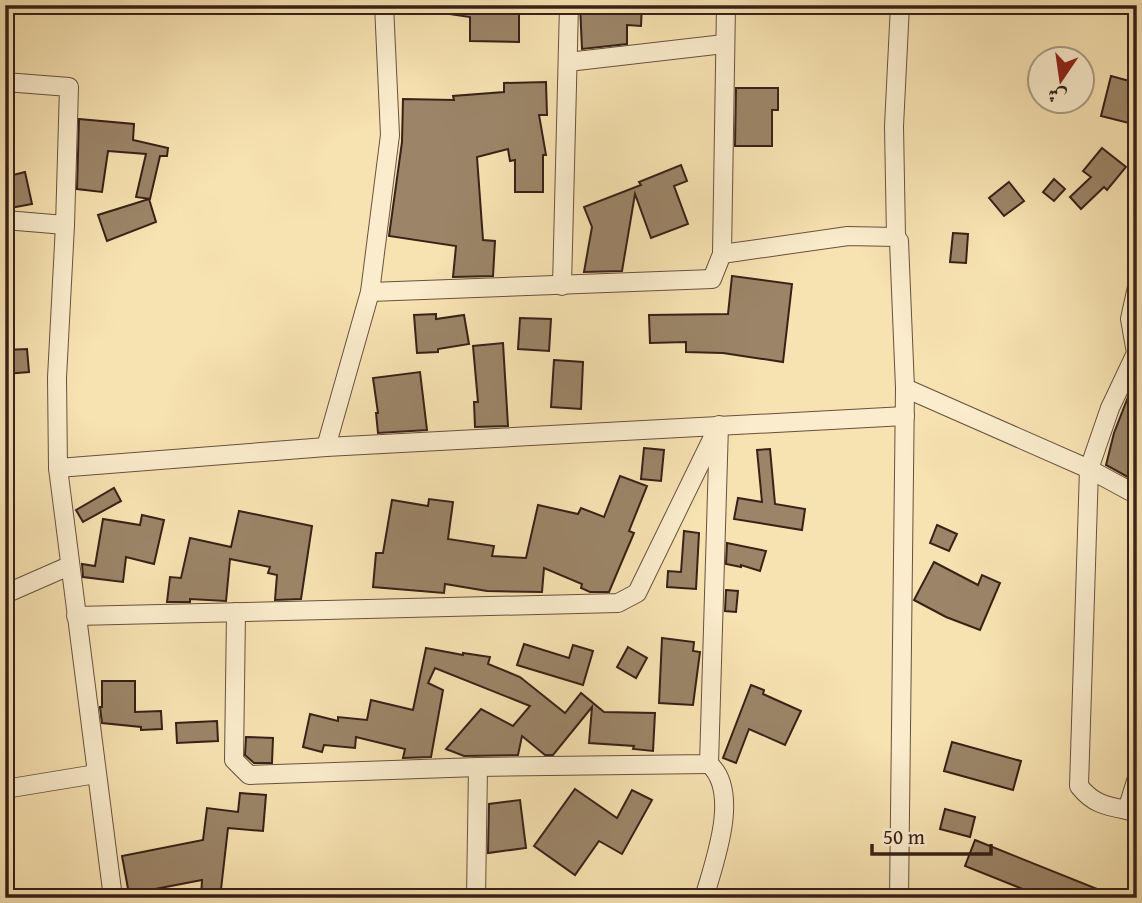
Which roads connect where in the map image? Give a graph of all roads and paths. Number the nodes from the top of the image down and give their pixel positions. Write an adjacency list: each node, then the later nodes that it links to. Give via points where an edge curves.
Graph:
1 (384, 5): 14 (street, via 390,135)
2 (569, 5): 6 (street)
3 (726, 5): 5 (street)
4 (901, 5): 10 (street, via 894,126)
5 (724, 44): 6 (street); 11 (street)
6 (568, 62): 12 (street)
7 (5, 82): 9 (street, via 69,87)
8 (5, 220): 9 (street)
9 (65, 225): 20 (street, via 57,378)
10 (896, 237): 11 (street, via 848,236); 16 (street)
11 (722, 254): 12 (street, via 712,279)
12 (562, 286): 14 (street)
13 (1137, 288): 15 (street, via 1130,319)
14 (370, 292): 19 (street)
15 (1136, 354): 21 (street, via 1110,408)
16 (905, 388): 17 (street); 21 (street)
17 (905, 416): 18 (street); 36 (street)
18 (719, 425): 19 (street); 25 (street, via 637,593 618,603); 27 (street)
19 (326, 447): 20 (street)
20 (58, 468): 23 (street)
21 (1089, 469): 22 (street); 32 (street, via 1079,786 1099,805)
22 (1137, 495)
23 (69, 566): 24 (street); 26 (street)
24 (5, 594)
25 (236, 612): 26 (street); 28 (street, via 234,760 249,775)
26 (76, 616): 29 (street)
27 (709, 764): 28 (street); 35 (street, via 722,785 723,830)
28 (478, 767): 34 (street)
29 (96, 774): 31 (street); 33 (street)
30 (1137, 778): 32 (street)
31 (5, 789)
32 (1132, 812)
33 (113, 898)
34 (476, 898)
35 (704, 898)
36 (899, 898)

